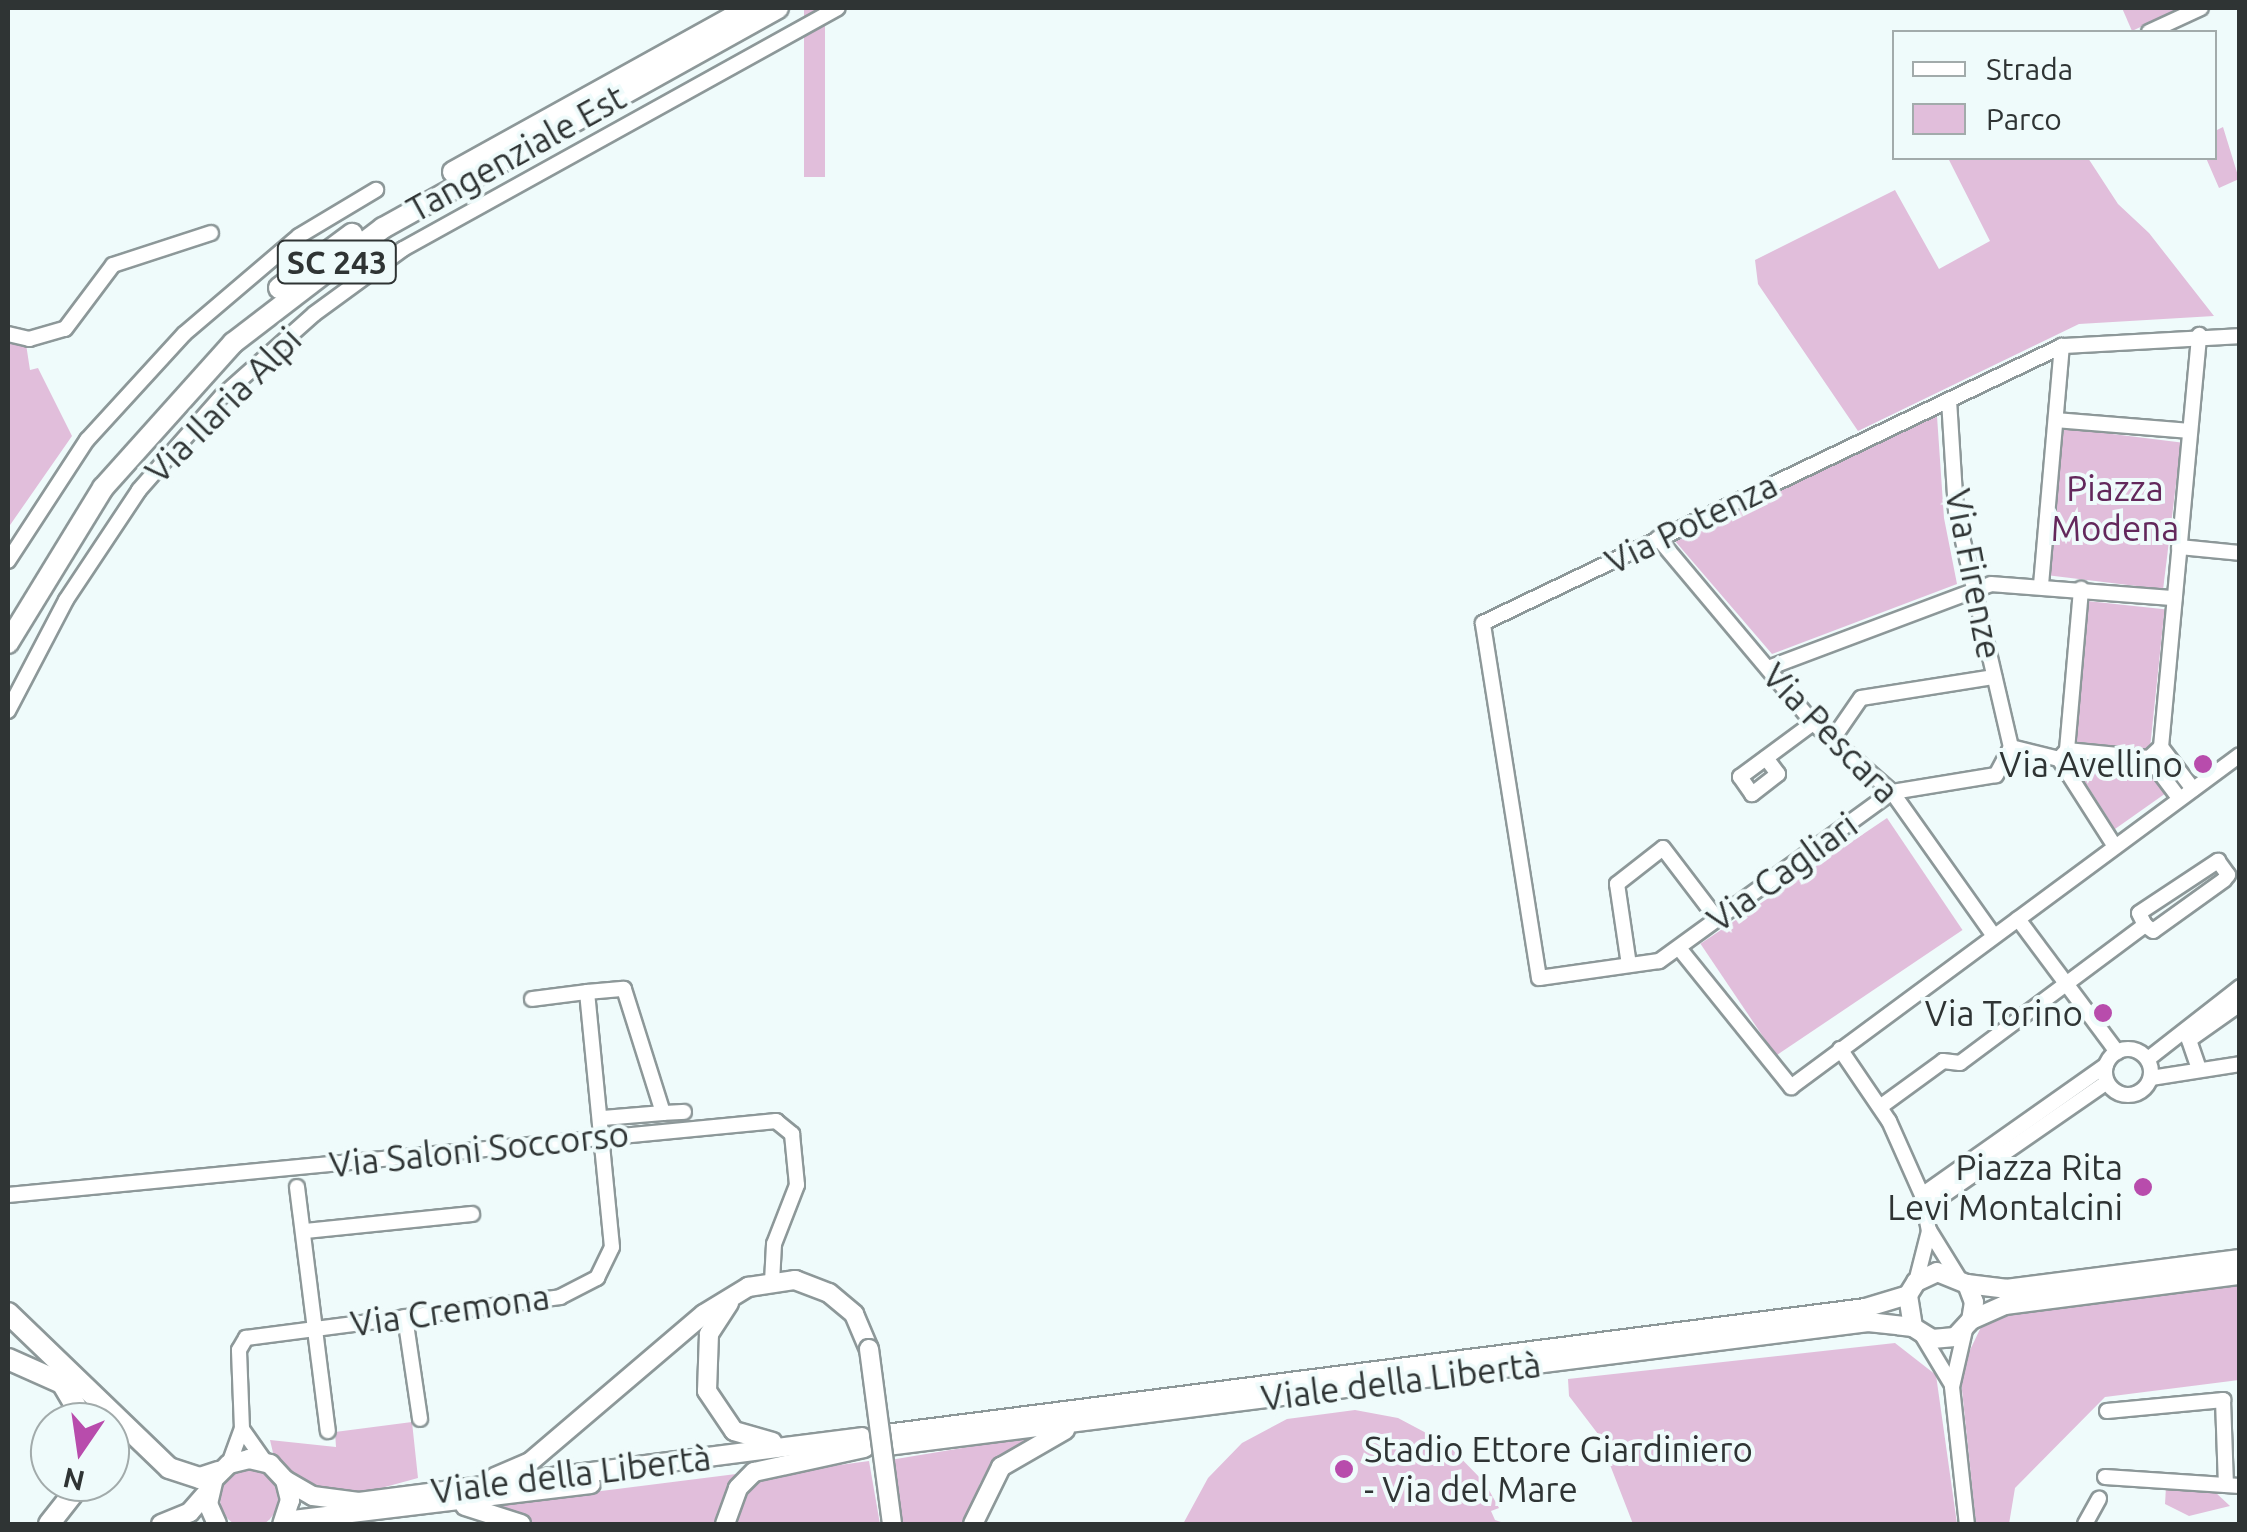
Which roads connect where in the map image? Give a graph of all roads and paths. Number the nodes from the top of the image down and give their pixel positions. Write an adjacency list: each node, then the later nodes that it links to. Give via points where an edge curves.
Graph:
1 (748, 8): 23 (highway, Tangenziale Est / SC 243, via 493,148 305,266 232,328 133,430 57,532)
2 (778, 8): 24 (highway, Tangenziale Est / SC 243, via 383,228 233,343 103,488)
3 (838, 8): 27 (street, Via Ilaria Alpi, via 403,250 314,314 222,396 139,490 66,600)
4 (2200, 8): 5 (street)
5 (2157, 30)
6 (376, 190): 18 (street, via 299,236 184,334 88,440)
7 (211, 233): 8 (street, via 113,264 65,329 30,338)
8 (8, 334)
9 (2199, 335): 10 (street, Via Potenza); 11 (street, Via Potenza); 14 (street)
10 (2240, 336)
11 (2062, 346): 12 (street, Via Potenza); 13 (street)
12 (1949, 400): 15 (street, Via Potenza); 21 (street, Via Firenze, via 1956,511)
13 (2056, 420): 14 (street); 19 (street)
14 (2190, 431): 16 (street)
15 (1658, 538): 25 (street, Via Pescara); 45 (street, Via Potenza, via 1482,623)
16 (2179, 547): 17 (street); 22 (street)
17 (2240, 553)
18 (8, 560)
19 (2042, 585): 20 (street); 21 (street)
20 (2081, 589): 22 (street); 32 (street)
21 (1974, 590): 25 (street); 26 (street, Via Firenze)
22 (2174, 598): 31 (street)
23 (8, 614)
24 (8, 643)
25 (1768, 668): 28 (street, Via Pescara)
26 (1994, 677): 29 (street, via 1861,698); 30 (street, Via Firenze)
27 (8, 711)
28 (1813, 723): 29 (street, Via Pescara); 34 (street)
29 (1832, 740): 36 (street, Via Pescara)
30 (2011, 747): 32 (street); 36 (street, Via Cagliari, via 1996,775)
31 (2155, 753): 32 (street); 35 (street); 37 (street)
32 (2063, 755): 38 (street)
33 (2240, 755): 35 (street)
34 (1766, 758)
35 (2193, 789): 37 (street)
36 (1892, 792): 39 (street, Via Cagliari); 42 (street, Via Pescara)
37 (2179, 798): 38 (street)
38 (2114, 846): 40 (street)
39 (1717, 919): 43 (street, Via Cagliari); 44 (street, via 1663,848 1617,884)
40 (2018, 919): 42 (street); 46 (street)
41 (2145, 925): 41 (street, via 2139,913 2218,861 2228,875 2224,880 2153,932); 46 (street)
42 (1994, 936): 51 (street)
43 (1679, 948): 44 (street, Via Cagliari, via 1660,961); 51 (street, via 1791,1087)
44 (1629, 966): 45 (street, Via Cagliari)
45 (1539, 978)
46 (2066, 984): 52 (street); 59 (street, via 1960,1063 1943,1061)
47 (2240, 987): 53 (street)
48 (587, 992): 49 (street); 61 (street, via 624,988); 62 (street, Via Cremona)
49 (532, 999)
50 (2240, 1004): 56 (street, via 2190,1040)
51 (1840, 1050): 59 (street)
52 (2117, 1052): 53 (street, via 2134,1049); 55 (street)
53 (2148, 1059): 57 (street)
54 (2240, 1064): 56 (street)
55 (2106, 1065): 58 (street); 66 (street)
56 (2198, 1069): 57 (street)
57 (2151, 1078): 58 (street, via 2130,1096)
58 (2107, 1082): 66 (street)
59 (1880, 1107): 66 (street)
60 (684, 1112): 61 (street)
61 (663, 1113): 62 (street)
62 (603, 1118): 63 (street, Via Cremona)
63 (605, 1136): 65 (street, Via Saloni Soccorso); 72 (street, Via Saloni Soccorso, via 776,1121 788,1127 797,1196 778,1230); 77 (street, Via Cremona, via 612,1247 597,1278 560,1297)
64 (297, 1187): 69 (street)
65 (8, 1195)
66 (1923, 1202): 68 (street)
67 (472, 1214): 69 (street)
68 (1929, 1230): 73 (street); 75 (street)
69 (305, 1231): 79 (street)
70 (2240, 1259): 73 (main road, Viale della Libertà, via 2006,1289)
71 (2240, 1276): 78 (main road, Viale della Libertà, via 2005,1305)
72 (772, 1280): 74 (main road); 105 (main road, bridge, via 812,1285 843,1302 869,1350)
73 (1962, 1281): 75 (main road, Viale della Libertà, via 1936,1272); 78 (main road, via 1974,1302)
74 (748, 1287): 89 (main road, via 722,1312 705,1348 704,1376 723,1420 756,1442); 95 (main road, via 704,1314 530,1462 497,1476)
75 (1912, 1289): 80 (main road); 86 (main road, Viale della Libertà, via 1865,1308 887,1440)
76 (8, 1313): 91 (highway, via 169,1468 200,1478)
77 (406, 1317): 79 (street, Via Cremona); 85 (street)
78 (1968, 1325): 80 (main road, Viale della Libertà, via 1944,1340); 82 (street)
79 (318, 1328): 87 (street, Via Cremona, via 242,1343); 88 (street)
80 (1917, 1331): 82 (street); 86 (main road, Viale della Libertà, via 1868,1322)
81 (8, 1359): 83 (highway, via 62,1383)
82 (1952, 1387): 107 (street)
83 (73, 1402)
84 (2107, 1411): 94 (street, via 2223,1400)
85 (420, 1419)
86 (1096, 1420): 106 (main road, via 1009,1460 984,1492)
87 (242, 1429): 90 (street); 91 (street, Via Cremona)
88 (328, 1432)
89 (863, 1442): 95 (main road, Viale della Libertà); 98 (main road, Viale della Libertà); 104 (main road, via 754,1472 738,1488)
90 (269, 1464): 91 (main road, via 249,1459); 93 (main road, Viale della Libertà)
91 (219, 1474): 101 (main road, via 190,1512); 102 (main road)
92 (2105, 1477): 94 (street)
93 (285, 1480): 95 (main road, Viale della Libertà, via 327,1499); 99 (main road, Viale della Libertà, via 290,1500)
94 (2233, 1485)
95 (386, 1498)
96 (2099, 1500): 108 (street)
97 (67, 1502): 100 (highway)
98 (424, 1506): 99 (main road, Viale della Libertà); 103 (main road, via 466,1506)
99 (283, 1522)
100 (50, 1524)
101 (162, 1524)
102 (217, 1524)
103 (521, 1524)
104 (724, 1524)
105 (892, 1524)
106 (972, 1524)
107 (1967, 1524)
108 (2085, 1524)

